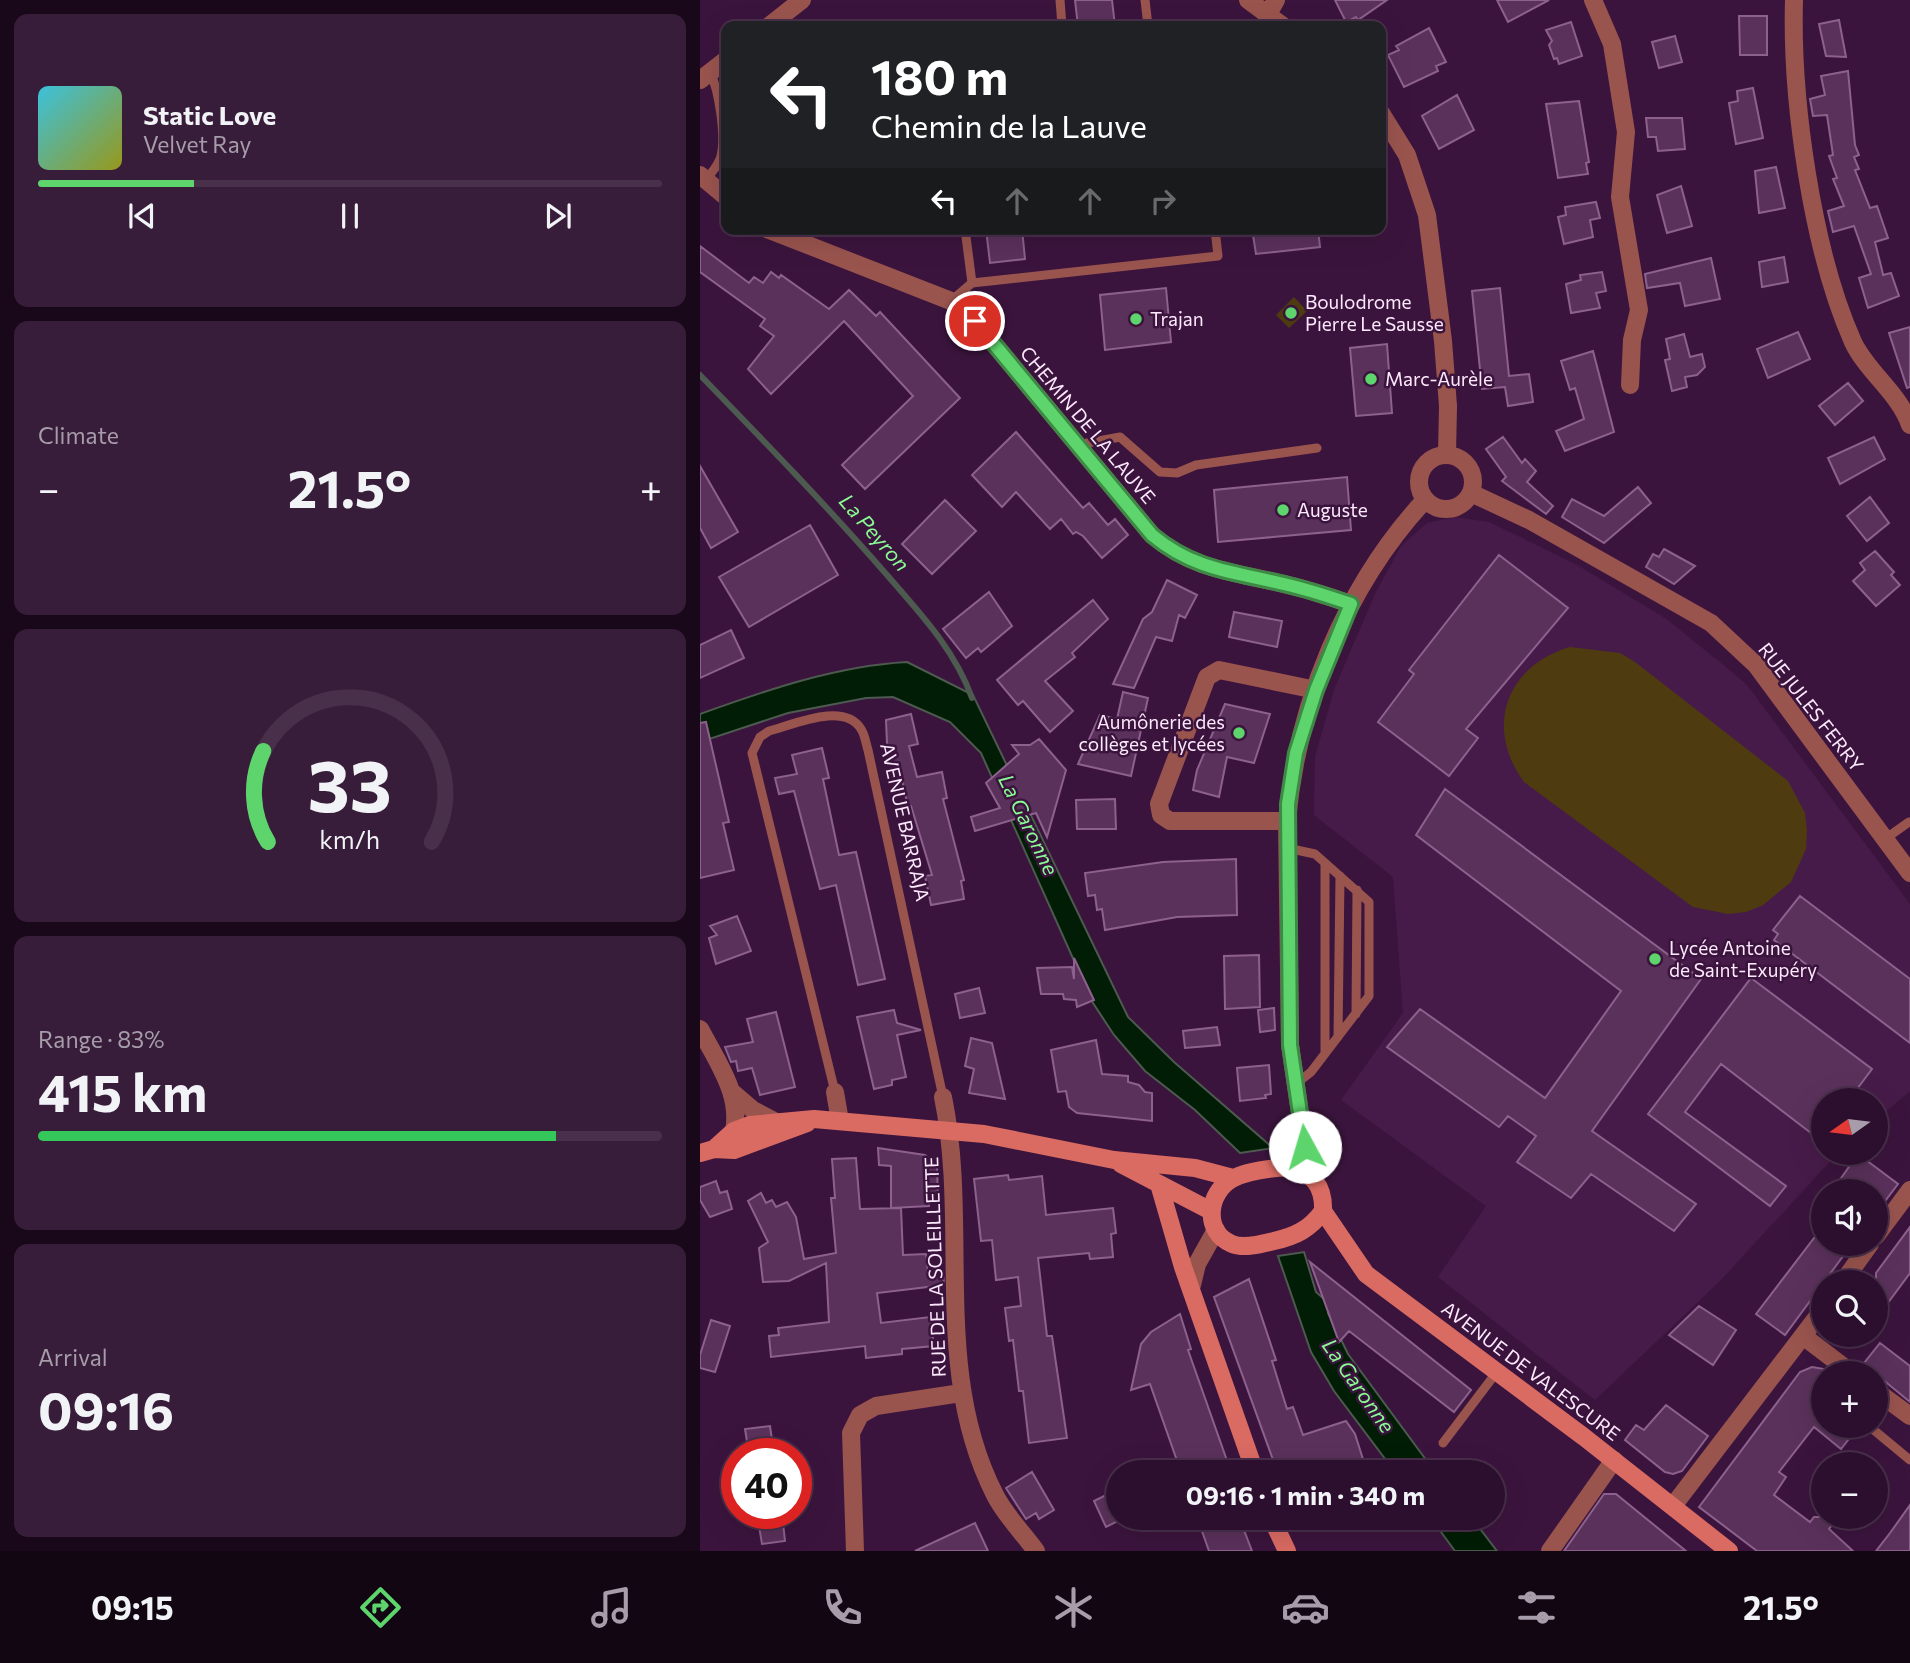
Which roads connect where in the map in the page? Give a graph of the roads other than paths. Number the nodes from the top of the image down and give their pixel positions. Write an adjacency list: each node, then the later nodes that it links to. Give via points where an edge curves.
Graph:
1 (802, 0): 8 (street)
2 (1060, 0): 9 (lane)
3 (1145, 0): 10 (lane)
4 (1248, 0): 7 (street)
5 (1593, 0): 23 (street, via 1612,44 1626,132 1620,197 1639,310)
6 (1794, 0): 24 (street, via 1797,100 1822,247 1841,316 1860,358)
7 (1272, 7)
8 (775, 21)
9 (1062, 21)
10 (1147, 21)
11 (721, 64): 12 (street)
12 (705, 76): 14 (lane, via 717,87)
13 (1386, 121): 27 (street, via 1407,155 1427,215 1443,341)
14 (721, 132)
15 (721, 159): 16 (lane)
16 (703, 177): 17 (street)
17 (721, 193)
18 (782, 235): 22 (street, CHEMIN DE LA LAUVE)
19 (966, 235): 21 (lane)
20 (1216, 235): 21 (lane, via 1218,256)
21 (972, 283): 22 (lane)
22 (951, 301): 25 (street, CHEMIN DE LA LAUVE, via 975,321)
23 (1630, 385)
24 (1910, 425)
25 (1077, 444): 26 (lane, via 1120,437 1160,472 1177,473 1196,465); 30 (street, CHEMIN DE LA LAUVE, via 1152,535 1187,560)
26 (1317, 448)
27 (1447, 454): 28 (street, via 1469,467 1474,484); 29 (street, via 1423,466 1419,483)
28 (1471, 493): 29 (street, via 1450,509); 34 (street, RUE JULES FERRY, via 1530,520 1711,623 1756,665)
29 (1425, 500): 30 (street, via 1401,527)
30 (1351, 604): 31 (street)
31 (1316, 690): 32 (street, via 1296,753); 32 (street, via 1219,670 1207,677 1159,804 1161,815 1170,821)
32 (1287, 821): 35 (street)
33 (1909, 822): 34 (lane)
34 (1885, 839): 37 (street, RUE JULES FERRY)
35 (1287, 848): 36 (lane, via 1315,855); 44 (street, via 1290,1045)
36 (1325, 864): 38 (lane); 43 (lane)
37 (1910, 873)
38 (1340, 876): 39 (lane); 42 (lane)
39 (1357, 890): 40 (lane); 40 (lane, via 1369,902 1371,968 1369,996)
40 (1356, 1016): 42 (lane)
41 (700, 1029): 45 (street)
42 (1338, 1037): 43 (lane)
43 (1325, 1051): 44 (lane)
44 (1296, 1084): 55 (street, via 1305,1147)
45 (732, 1092): 49 (street); 51 (street)
46 (835, 1092): 47 (lane, AVENUE BARRAJA, via 752,753 769,731 835,715 860,728 869,750); 50 (street, AVENUE BARRAJA)
47 (943, 1097): 52 (street, AVENUE BARRAJA)
48 (814, 1119): 49 (main road); 50 (main road); 53 (main road, via 796,1130 734,1150)
49 (774, 1121): 51 (main road)
50 (840, 1121): 52 (main road)
51 (734, 1131): 53 (main road)
52 (950, 1131): 54 (main road); 68 (street, RUE DE LA SOLEILLETTE)
53 (713, 1150)
54 (1114, 1160): 56 (main road, via 1195,1168); 57 (main road)
55 (1300, 1170): 56 (main road, via 1279,1168); 59 (main road, via 1320,1187)
56 (1234, 1178): 60 (main road, via 1218,1190)
57 (1159, 1184): 60 (main road); 63 (main road)
58 (1910, 1190): 61 (street)
59 (1323, 1211): 62 (main road, via 1305,1230 1266,1243 1234,1245); 67 (main road, AVENUE DE VALESCURE, via 1366,1274)
60 (1210, 1212): 62 (main road)
61 (1888, 1220)
62 (1216, 1230): 63 (street, via 1196,1264)
63 (1192, 1285): 73 (main road)
64 (1811, 1325): 65 (street)
65 (1803, 1336): 66 (street); 76 (street)
66 (1836, 1361)
67 (1496, 1373): 72 (lane); 74 (main road, AVENUE DE VALESCURE)
68 (961, 1393): 78 (street, via 876,1406 860,1415 851,1433); 79 (street, RUE DE LA SOLEILLETTE, via 977,1452 996,1497)
69 (1888, 1400): 70 (street)
70 (1910, 1416)
71 (1883, 1438): 75 (lane)
72 (1443, 1443)
73 (1251, 1460)
74 (1614, 1460): 76 (main road, AVENUE DE VALESCURE); 81 (street)
75 (1910, 1460)
76 (1673, 1506): 82 (main road, AVENUE DE VALESCURE)
77 (1277, 1530): 80 (main road)
78 (855, 1551)
79 (1037, 1551)
80 (1287, 1551)
81 (1550, 1551)
82 (1730, 1551)

